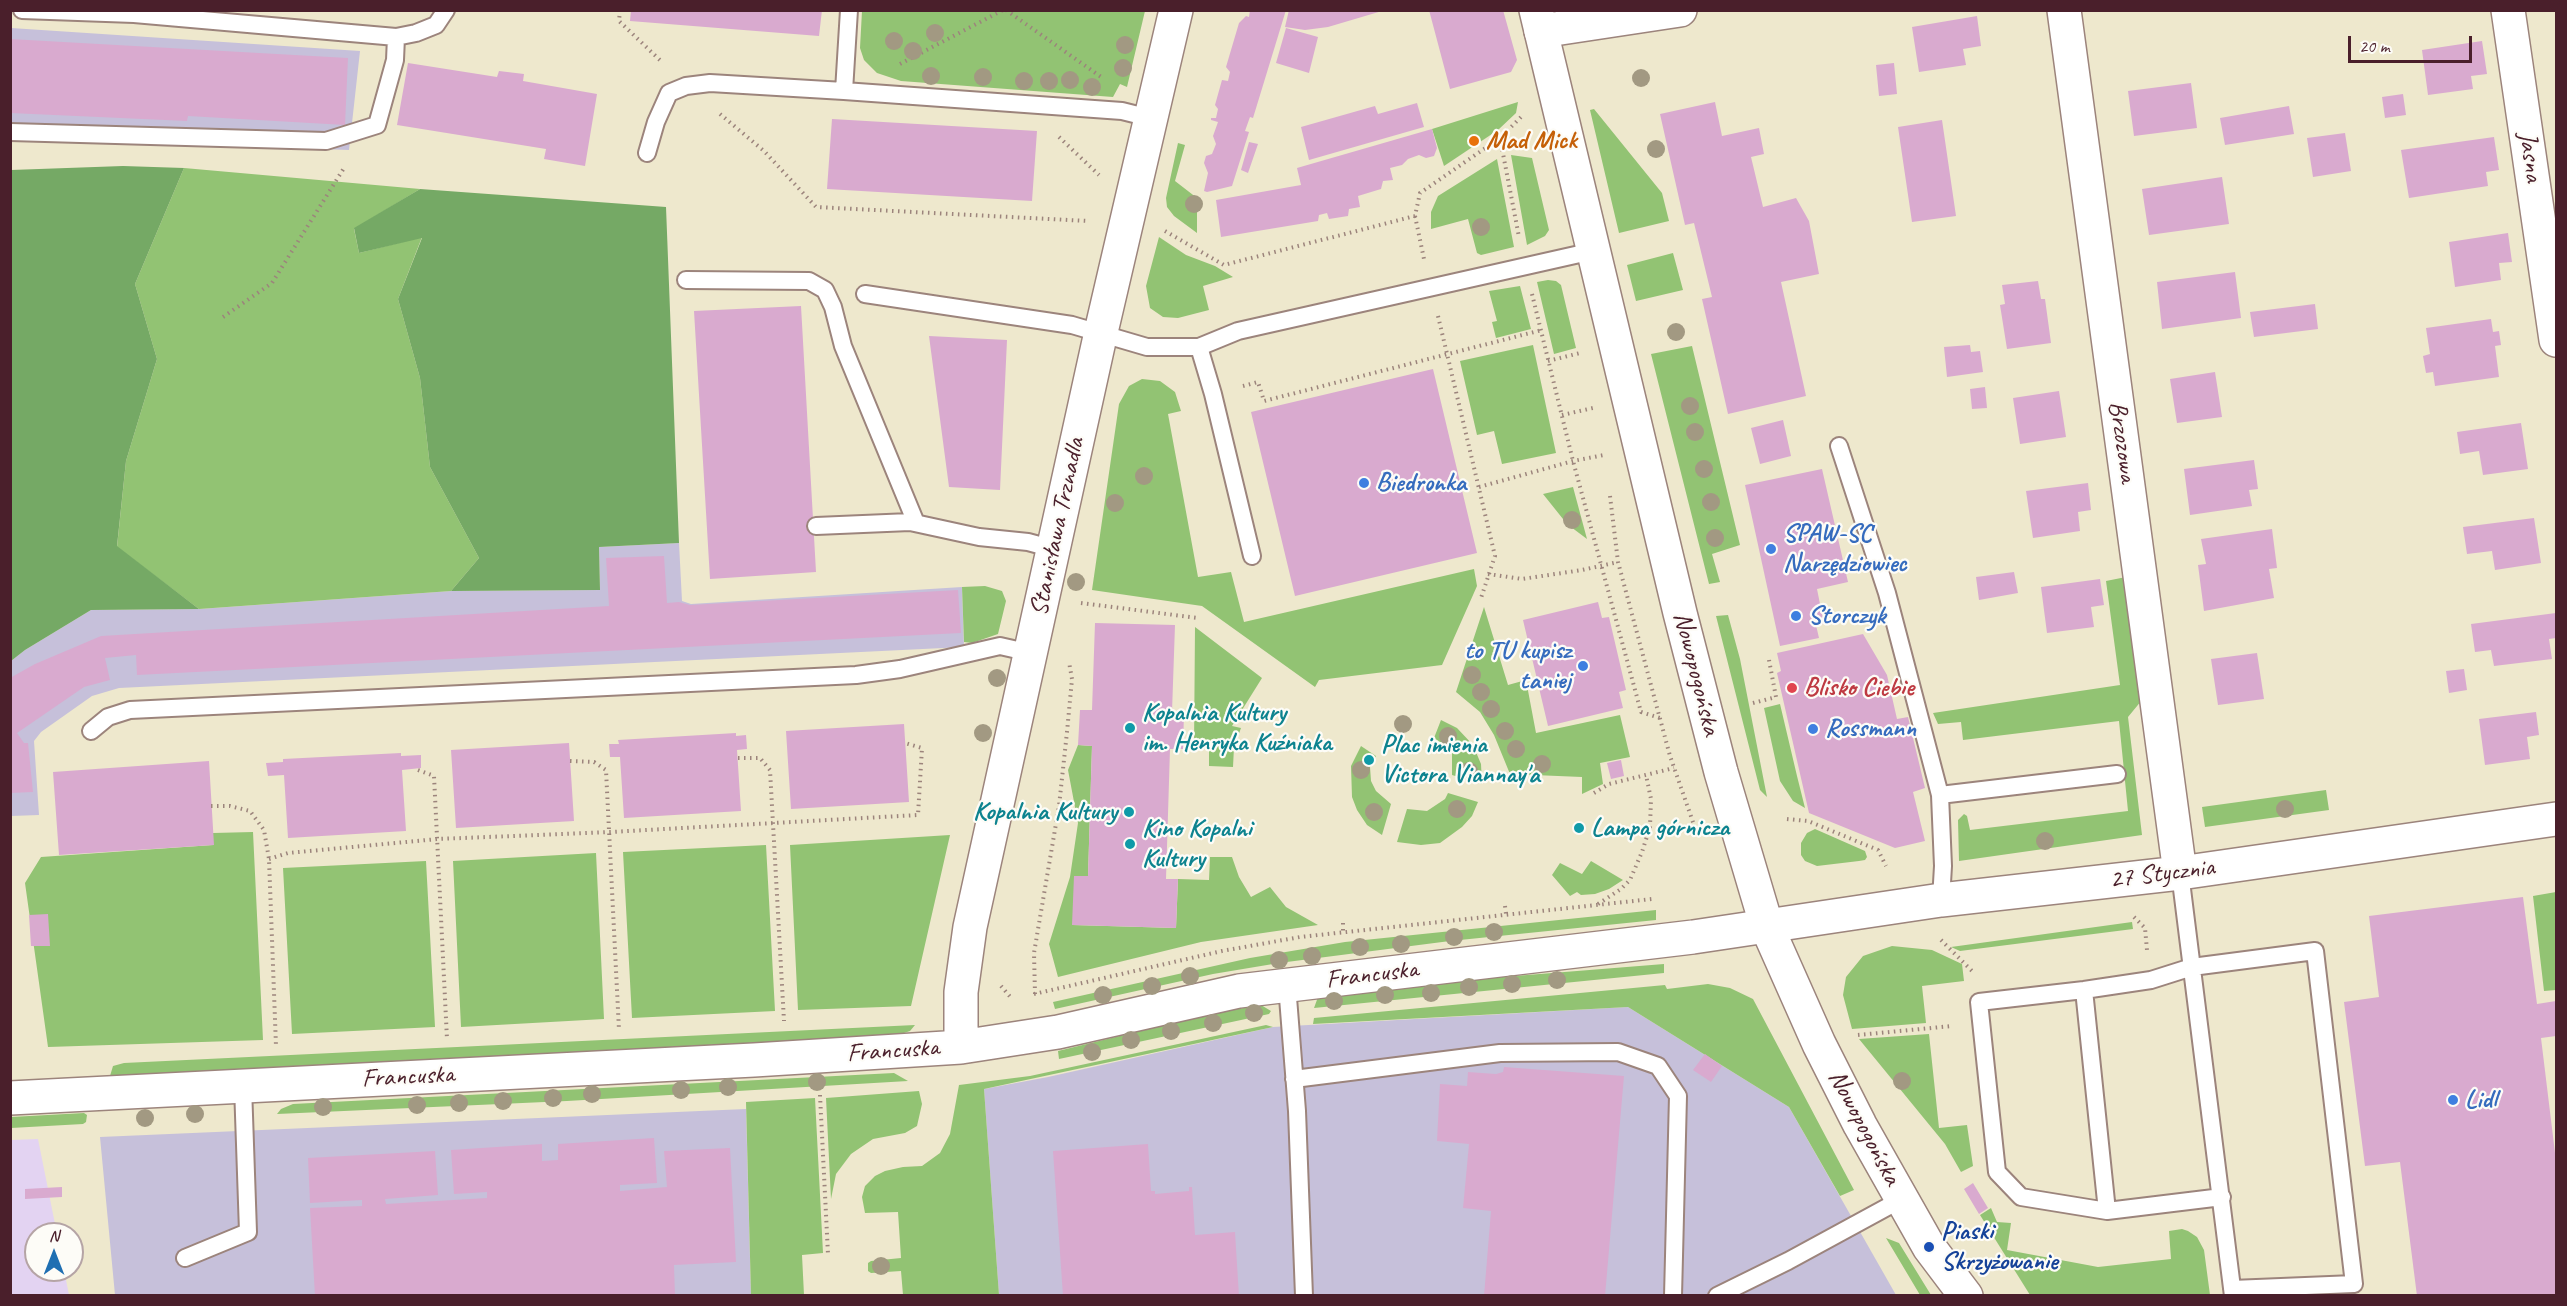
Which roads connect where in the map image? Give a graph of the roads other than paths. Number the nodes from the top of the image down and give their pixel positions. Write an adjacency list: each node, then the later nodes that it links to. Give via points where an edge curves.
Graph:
1 (22, 10): 8 (lane)
2 (446, 10): 10 (lane, via 436,25)
3 (849, 10): 11 (lane)
4 (1176, 10): 12 (street, Stanisława Trznadla)
5 (1680, 10): 9 (street)
6 (2064, 10): 31 (street, Brzozowa)
7 (2508, 10): 19 (street, Jasna)
8 (134, 12): 10 (lane)
9 (1538, 21): 15 (street, Nowopogońska)
10 (396, 37): 13 (lane, via 395,60 377,124 327,141)
11 (844, 91): 12 (lane, via 1122,111); 14 (lane, via 710,83 686,86 669,93)
12 (1150, 118): 18 (street, Stanisława Trznadla)
13 (10, 132)
14 (647, 153)
15 (1593, 251): 20 (lane, via 1238,331); 33 (street, Nowopogońska, via 1706,715)
16 (686, 280): 22 (lane, via 809,280 825,290 852,368)
17 (865, 294): 18 (lane)
18 (1101, 332): 20 (lane, via 1147,347); 24 (street, Stanisława Trznadla)
19 (2556, 340)
20 (1199, 347): 25 (lane)
21 (1839, 446): 29 (lane, via 1887,593)
22 (916, 523): 23 (lane); 24 (lane)
23 (816, 526)
24 (1054, 549): 26 (street, Stanisława Trznadla)
25 (1252, 556)
26 (1031, 653): 27 (lane, via 1000,646 856,675 130,710 108,717); 37 (street, Stanisława Trznadla, via 970,927 961,992)
27 (91, 731)
28 (2117, 774): 29 (lane)
29 (1940, 795): 32 (lane)
30 (2556, 819): 31 (street, 27 Stycznia)
31 (2180, 873): 32 (street, 27 Stycznia); 34 (lane)
32 (1941, 900): 33 (street, 27 Stycznia)
33 (1767, 927): 35 (street, Francuska); 42 (street, Nowopogońska, via 1819,1044)
34 (2192, 967): 36 (lane, via 2151,980); 41 (lane); 45 (lane, via 2315,951 2354,1284)
35 (1287, 986): 37 (street, Francuska, via 1239,991 1058,1032); 38 (lane)
36 (2084, 990): 43 (lane); 43 (lane, via 1978,1002 1997,1172 2021,1197)
37 (961, 1047): 39 (street, Francuska)
38 (1294, 1080): 47 (lane); 48 (lane, via 1500,1053 1618,1052 1658,1066 1678,1095)
39 (243, 1086): 40 (street, Francuska); 44 (lane, via 248,1232)
40 (10, 1098)
41 (2222, 1197): 43 (lane); 46 (lane)
42 (1902, 1199): 49 (lane); 50 (street, Nowopogońska, via 1929,1247)
43 (2107, 1211)
44 (185, 1258)
45 (2280, 1288): 46 (lane); 51 (lane)
46 (2233, 1292)
47 (1304, 1296)
48 (1673, 1296)
49 (1717, 1296)
50 (1966, 1296)
51 (2309, 1296)

